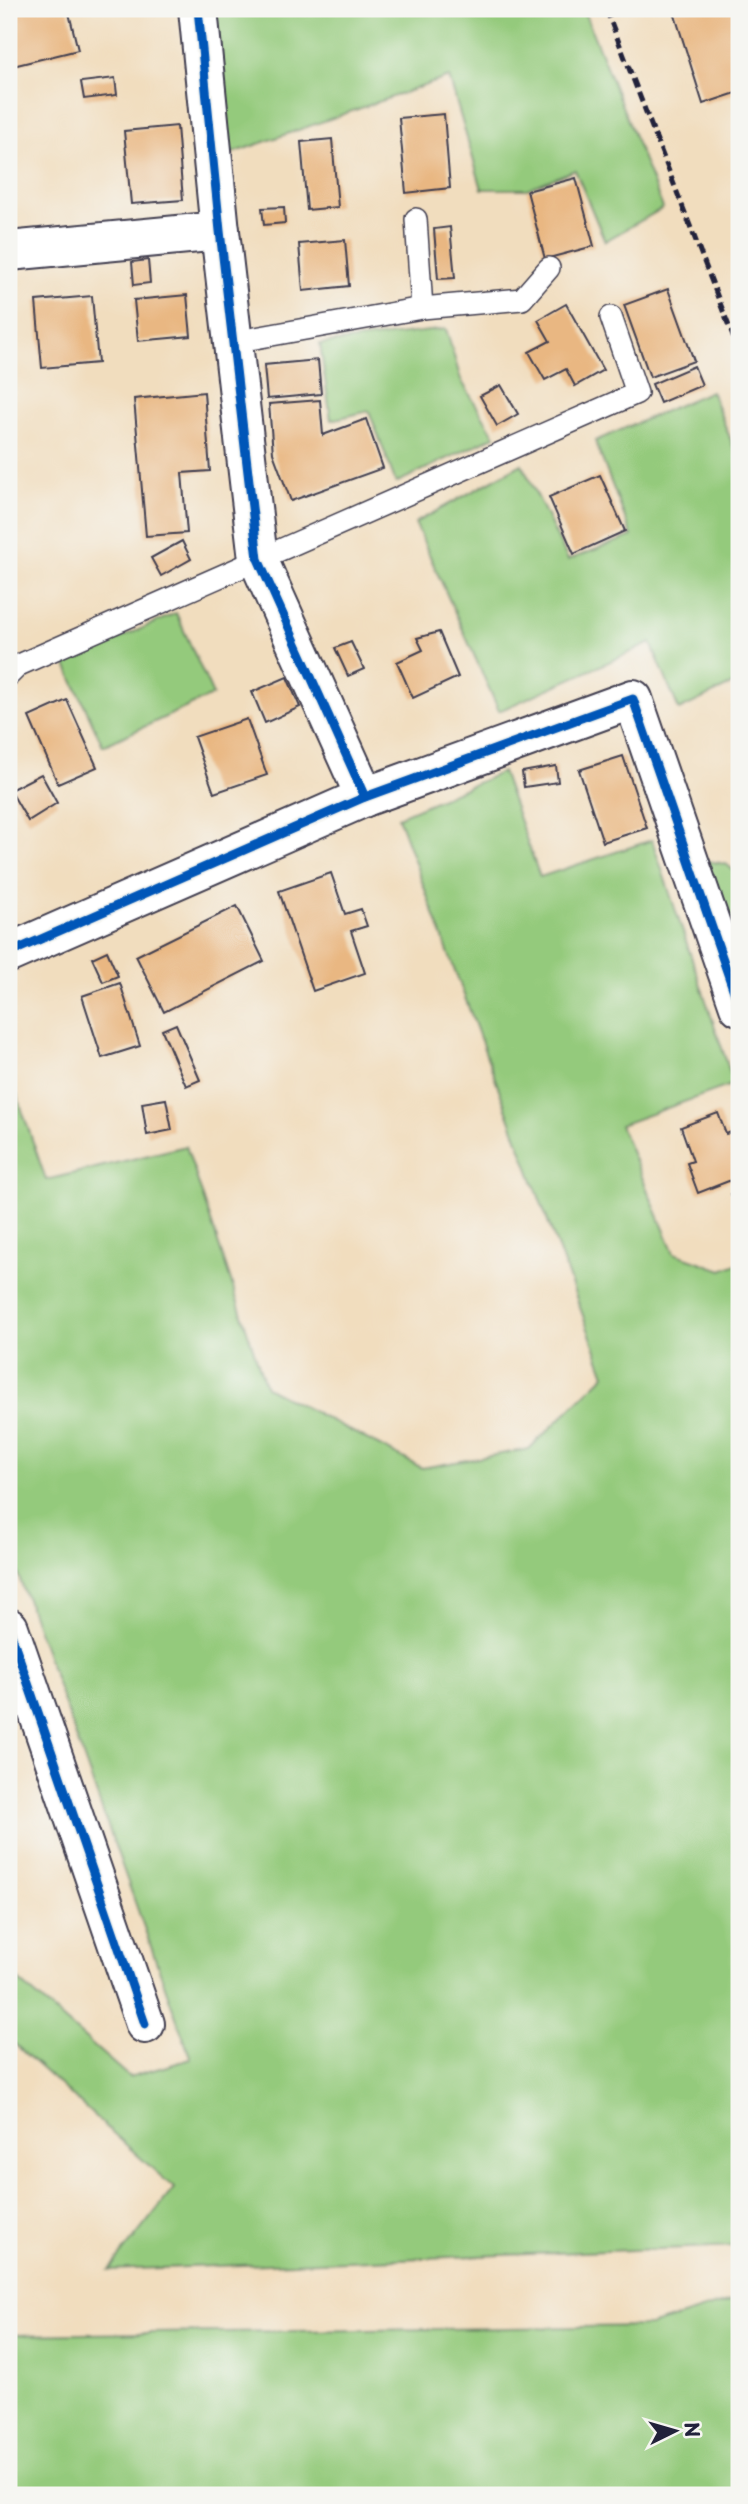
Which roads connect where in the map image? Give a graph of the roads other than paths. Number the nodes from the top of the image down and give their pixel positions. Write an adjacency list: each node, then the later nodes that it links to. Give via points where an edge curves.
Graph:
1 (198, 9): 3 (street)
2 (416, 219): 6 (lane)
3 (220, 231): 4 (street); 8 (street)
4 (9, 251)
5 (550, 268): 6 (lane, via 522,299)
6 (422, 308): 8 (lane)
7 (611, 317): 9 (lane, via 637,393)
8 (233, 342): 9 (street)
9 (258, 559): 10 (lane, via 19,665); 11 (street)
10 (9, 676)
11 (365, 797): 12 (street); 13 (street, via 633,699)
12 (9, 953)
13 (739, 1006)
14 (9, 1628): 15 (street)
15 (145, 2024)

